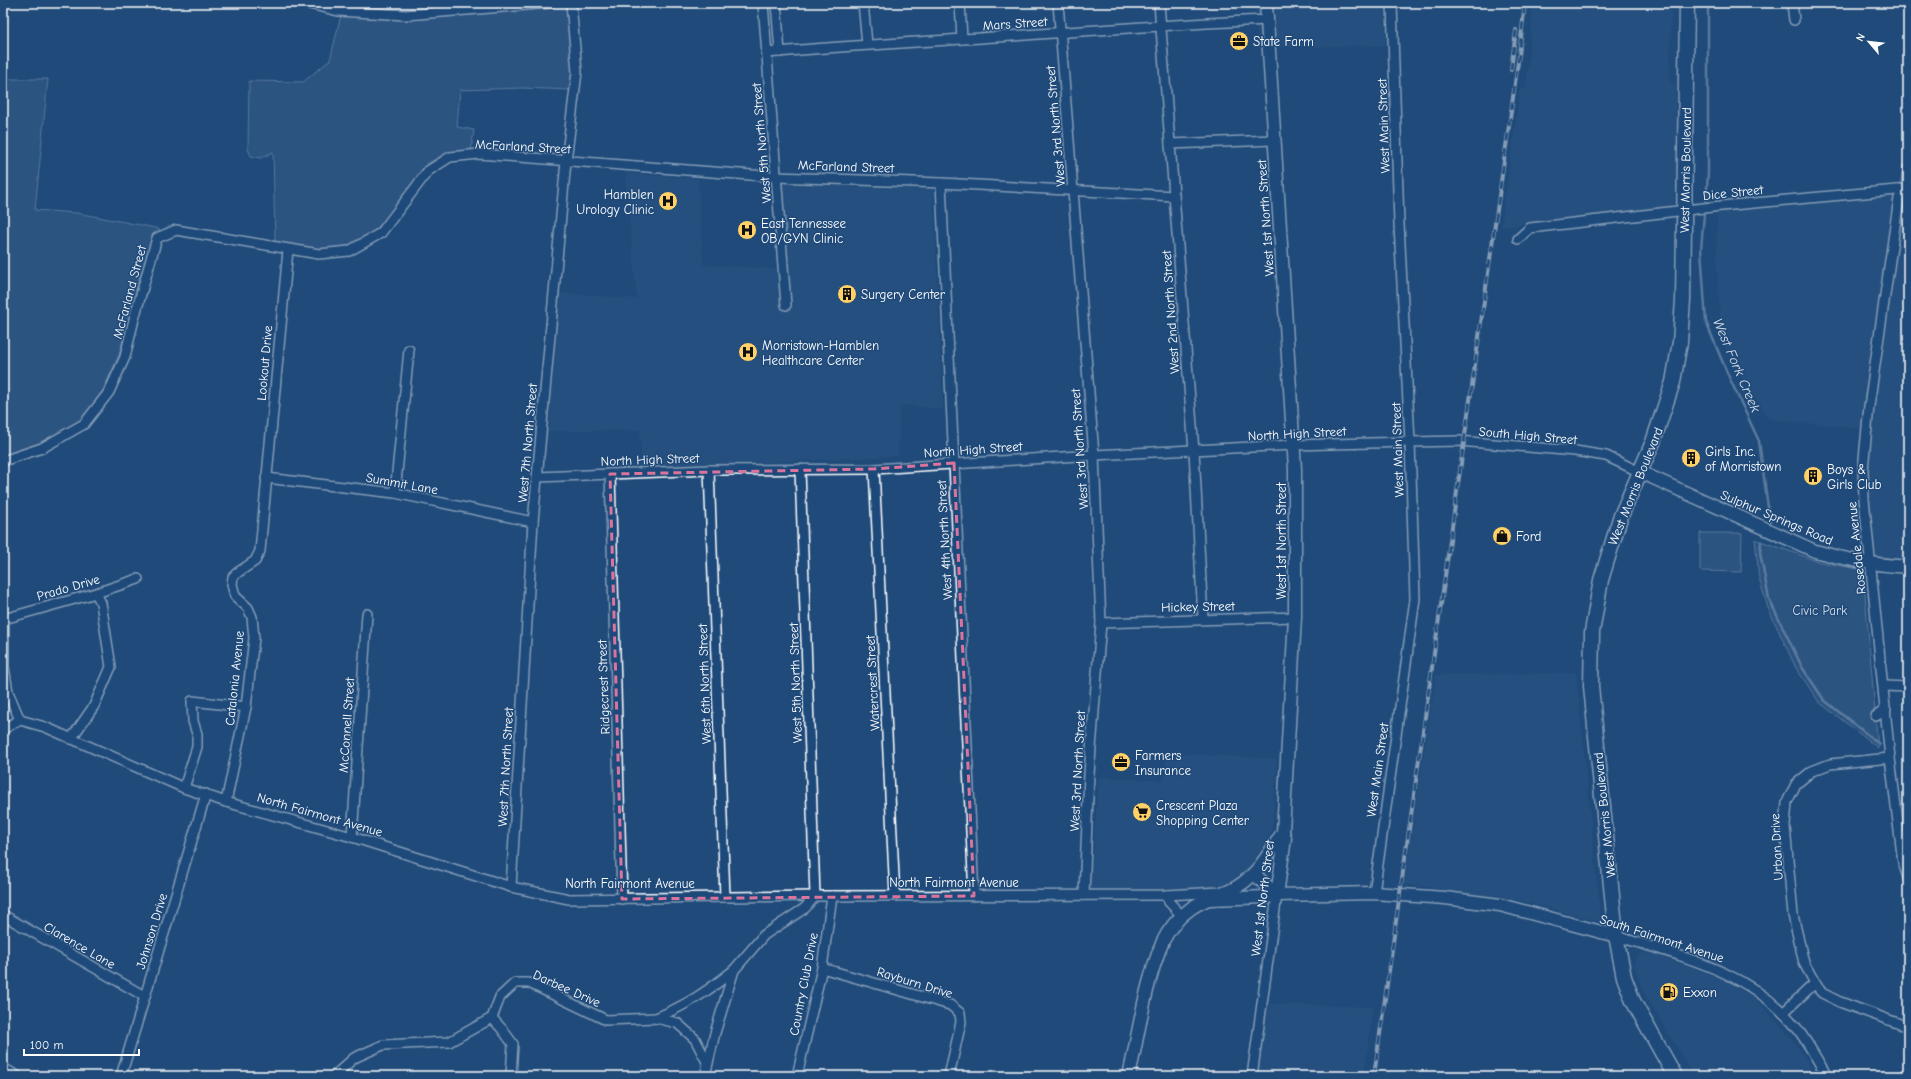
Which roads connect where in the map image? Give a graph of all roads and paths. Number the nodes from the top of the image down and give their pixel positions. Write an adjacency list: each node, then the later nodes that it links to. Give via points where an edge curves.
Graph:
1 (305, 3): 14 (street, via 338,11 406,14)
2 (550, 3): 14 (street)
3 (571, 3): 25 (street, West 7th North Street, via 577,72)
4 (763, 3): 22 (street, West 5th North Street)
5 (776, 3): 21 (street)
6 (863, 3): 20 (street)
7 (960, 3): 19 (street)
8 (1058, 3): 18 (street, West 3rd North Street)
9 (1159, 3): 17 (street, West 2nd North Street)
10 (1266, 3): 15 (main road, West 1st North Street)
11 (1392, 3): 37 (street, West Main Street, via 1399,224)
12 (1687, 3): 32 (main road, West Morris Boulevard)
13 (1792, 3): 16 (street)
14 (502, 6)
15 (1267, 20): 17 (street, Mars Street); 23 (main road, West 1st North Street)
16 (1794, 20)
17 (1161, 24): 18 (street, Mars Street); 24 (street, West 2nd North Street)
18 (1060, 32): 19 (street, Mars Street); 30 (street, West 3rd North Street)
19 (962, 39): 20 (street, Mars Street)
20 (867, 44): 21 (street, Mars Street)
21 (780, 52): 22 (street, Mars Street)
22 (766, 53): 27 (street, West 5th North Street)
23 (1274, 140): 24 (street); 38 (main road, West 1st North Street)
24 (1170, 144): 31 (street, West 2nd North Street)
25 (566, 161): 27 (street, McFarland Street); 34 (street, McFarland Street, via 479,154 450,158 428,170 381,233 349,251 319,254); 48 (street, West 7th North Street)
26 (1908, 168): 29 (street, Rosedale Avenue)
27 (777, 176): 28 (street, McFarland Street); 35 (street, West 5th North Street)
28 (942, 183): 30 (street, McFarland Street); 42 (street, West 4th North Street)
29 (1907, 189): 32 (street, Dice Street); 52 (street, Rosedale Avenue, via 1899,198 1869,406 1863,470)
30 (1073, 191): 31 (street, McFarland Street); 40 (street, West 3rd North Street)
31 (1174, 196): 39 (street, West 2nd North Street)
32 (1684, 211): 33 (street, Dice Street, via 1530,228); 46 (main road, West Morris Boulevard, via 1682,321 1676,369 1663,416)
33 (1518, 239)
34 (288, 250): 41 (street, McFarland Street, via 176,230 157,238 125,357 109,392 84,424 42,448); 49 (street, Lookout Drive)
35 (786, 305)
36 (409, 350): 50 (street)
37 (1410, 442): 38 (street, North High Street); 46 (street, South High Street, via 1459,441 1575,451 1606,456); 80 (street, West Main Street, via 1415,599)
38 (1293, 445): 39 (street, North High Street); 57 (main road, West 1st North Street)
39 (1194, 451): 40 (street, North High Street); 58 (street, West 2nd North Street)
40 (1094, 455): 42 (street, North High Street); 59 (street, West 3rd North Street)
41 (3, 461)
42 (954, 463): 44 (street, North High Street); 87 (street, West 4th North Street)
43 (800, 469): 44 (street, North High Street); 45 (street, North High Street); 84 (street, West 5th North Street)
44 (874, 469): 86 (street, Watercrest Street)
45 (709, 470): 47 (street, North High Street); 88 (street, West 6th North Street)
46 (1640, 472): 52 (main road, Sulphur Springs Road, via 1815,551); 93 (main road, West Morris Boulevard, via 1620,518 1601,580 1592,632 1591,686)
47 (610, 474): 48 (street, North High Street); 89 (street, Ridgecrest Street)
48 (538, 477): 51 (street, West 7th North Street)
49 (266, 478): 50 (street, Summit Lane); 62 (street, Catalonia Avenue, via 260,551 255,561 233,577 232,584 235,596 248,608 252,617 254,638)
50 (395, 494): 51 (street, Summit Lane)
51 (533, 522): 78 (street, West 7th North Street)
52 (1870, 564): 53 (main road, Sulphur Springs Road); 60 (street, Rosedale Avenue)
53 (1908, 567)
54 (138, 579): 55 (street, Prado Drive)
55 (96, 593): 65 (street, Prado Drive, via 4,619 4,667 8,692); 67 (street, via 101,603 111,667 94,706)
56 (367, 614): 74 (street, McConnell Street)
57 (1295, 617): 58 (street, Hickey Street); 72 (main road, West 1st North Street)
58 (1203, 619): 59 (street, Hickey Street)
59 (1101, 623): 81 (street, West 3rd North Street, via 1089,774)
60 (1884, 686): 61 (street); 63 (street, Rosedale Avenue)
61 (1908, 687)
62 (246, 708): 69 (street, via 192,701 197,747); 71 (street, Catalonia Avenue)
63 (1886, 710): 64 (street); 68 (street, Rosedale Avenue)
64 (1876, 716)
65 (20, 720): 66 (street); 67 (street, North Fairmont Avenue, via 45,727)
66 (3, 729)
67 (71, 739): 69 (street, North Fairmont Avenue)
68 (1890, 758): 73 (street, Rosedale Avenue); 96 (street, Urban Drive, via 1830,764 1812,771 1796,784 1787,802 1785,826 1793,915 1804,963)
69 (184, 788): 70 (street, North Fairmont Avenue)
70 (206, 794): 71 (street, North Fairmont Avenue); 97 (street, Johnson Drive)
71 (226, 802): 74 (street, North Fairmont Avenue)
72 (1283, 832): 76 (main road); 83 (main road, West 1st North Street, via 1285,838)
73 (1900, 832): 75 (street); 77 (street, Rosedale Avenue)
74 (352, 837): 78 (street, North Fairmont Avenue)
75 (1908, 847)
76 (1254, 874): 79 (main road); 83 (main road)
77 (1908, 877)
78 (511, 887): 89 (street, North Fairmont Avenue, via 569,899)
79 (1230, 891): 82 (street, North Fairmont Avenue); 90 (main road)
80 (1374, 893): 83 (main road); 93 (main road, South Fairmont Avenue, via 1500,905)
81 (1084, 895): 82 (street, North Fairmont Avenue); 87 (street, North Fairmont Avenue)
82 (1167, 895): 92 (street, via 1169,902)
83 (1277, 895): 90 (main road); 112 (street, West 1st North Street)
84 (815, 896): 85 (street, North Fairmont Avenue); 88 (street, North Fairmont Avenue); 95 (street, Darbee Drive, via 805,908 764,935)
85 (832, 896): 86 (street, North Fairmont Avenue); 94 (street, Country Club Drive)
86 (895, 896): 87 (street, North Fairmont Avenue)
87 (974, 896)
88 (725, 897): 89 (street, North Fairmont Avenue)
89 (622, 899)
90 (1210, 899): 92 (main road, via 1197,904)
91 (3, 915): 97 (street, Clarence Lane)
92 (1182, 916): 111 (main road, via 1164,940 1155,962)
93 (1616, 936): 98 (street, South Fairmont Avenue, via 1717,968 1754,988); 113 (main road, West Morris Boulevard, via 1624,977 1633,1001)
94 (822, 968): 109 (street, Country Club Drive); 110 (street, Rayburn Drive, via 950,1005 960,1013 962,1022)
95 (734, 970): 100 (street, Darbee Drive, via 707,992); 102 (street, Darbee Drive)
96 (1815, 983): 98 (street); 101 (street, via 1822,993 1840,1002)
97 (144, 996): 105 (street, Johnson Drive)
98 (1783, 1013): 114 (street, South Fairmont Avenue, via 1796,1028)
99 (492, 1018): 100 (street, Darbee Drive, via 500,997 515,982 529,983 606,1020); 106 (street, via 449,1042 383,1045 354,1058); 107 (street, via 513,1044)
100 (656, 1018): 102 (street, Darbee Drive, via 677,1023 683,1028 695,1039)
101 (1908, 1027)
102 (707, 1062): 108 (street, Darbee Drive)
103 (3, 1068): 104 (street)
104 (17, 1076)
105 (121, 1076)
106 (334, 1076)
107 (511, 1076)
108 (705, 1076)
109 (797, 1076)
110 (949, 1076)
111 (1129, 1076)
112 (1252, 1076)
113 (1675, 1076)
114 (1827, 1076)

